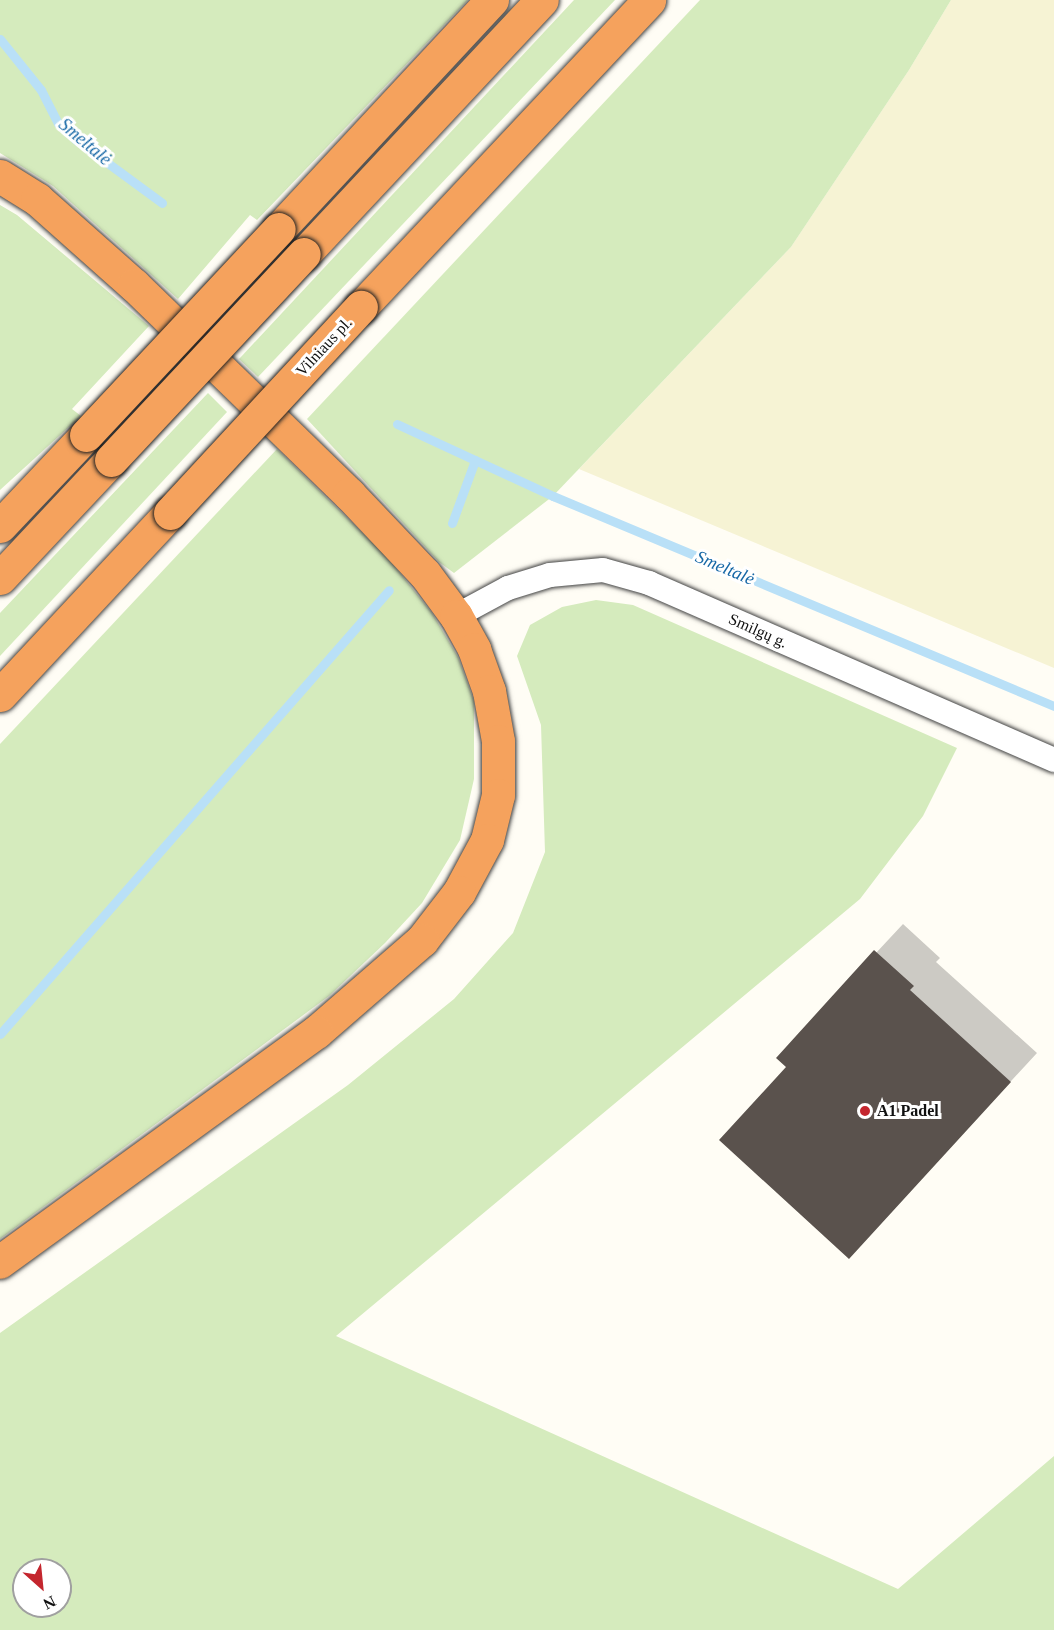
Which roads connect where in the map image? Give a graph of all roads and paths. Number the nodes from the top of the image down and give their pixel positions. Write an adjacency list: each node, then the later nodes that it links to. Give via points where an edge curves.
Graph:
1 (492, 0): 5 (highway, bridge)
2 (542, 0): 6 (highway, bridge)
3 (649, 0): 8 (highway, Vilniaus pl., bridge)
4 (0, 176): 7 (highway, via 60,218 150,301 382,527 425,574)
5 (0, 526)
6 (0, 578)
7 (456, 616): 9 (street, Smilgų g., via 508,588 550,575 603,570 649,583); 10 (highway, via 474,649 489,691 498,741 498,795 487,840 459,892 422,940 316,1032)
8 (0, 695)
9 (1054, 760)
10 (0, 1262)

